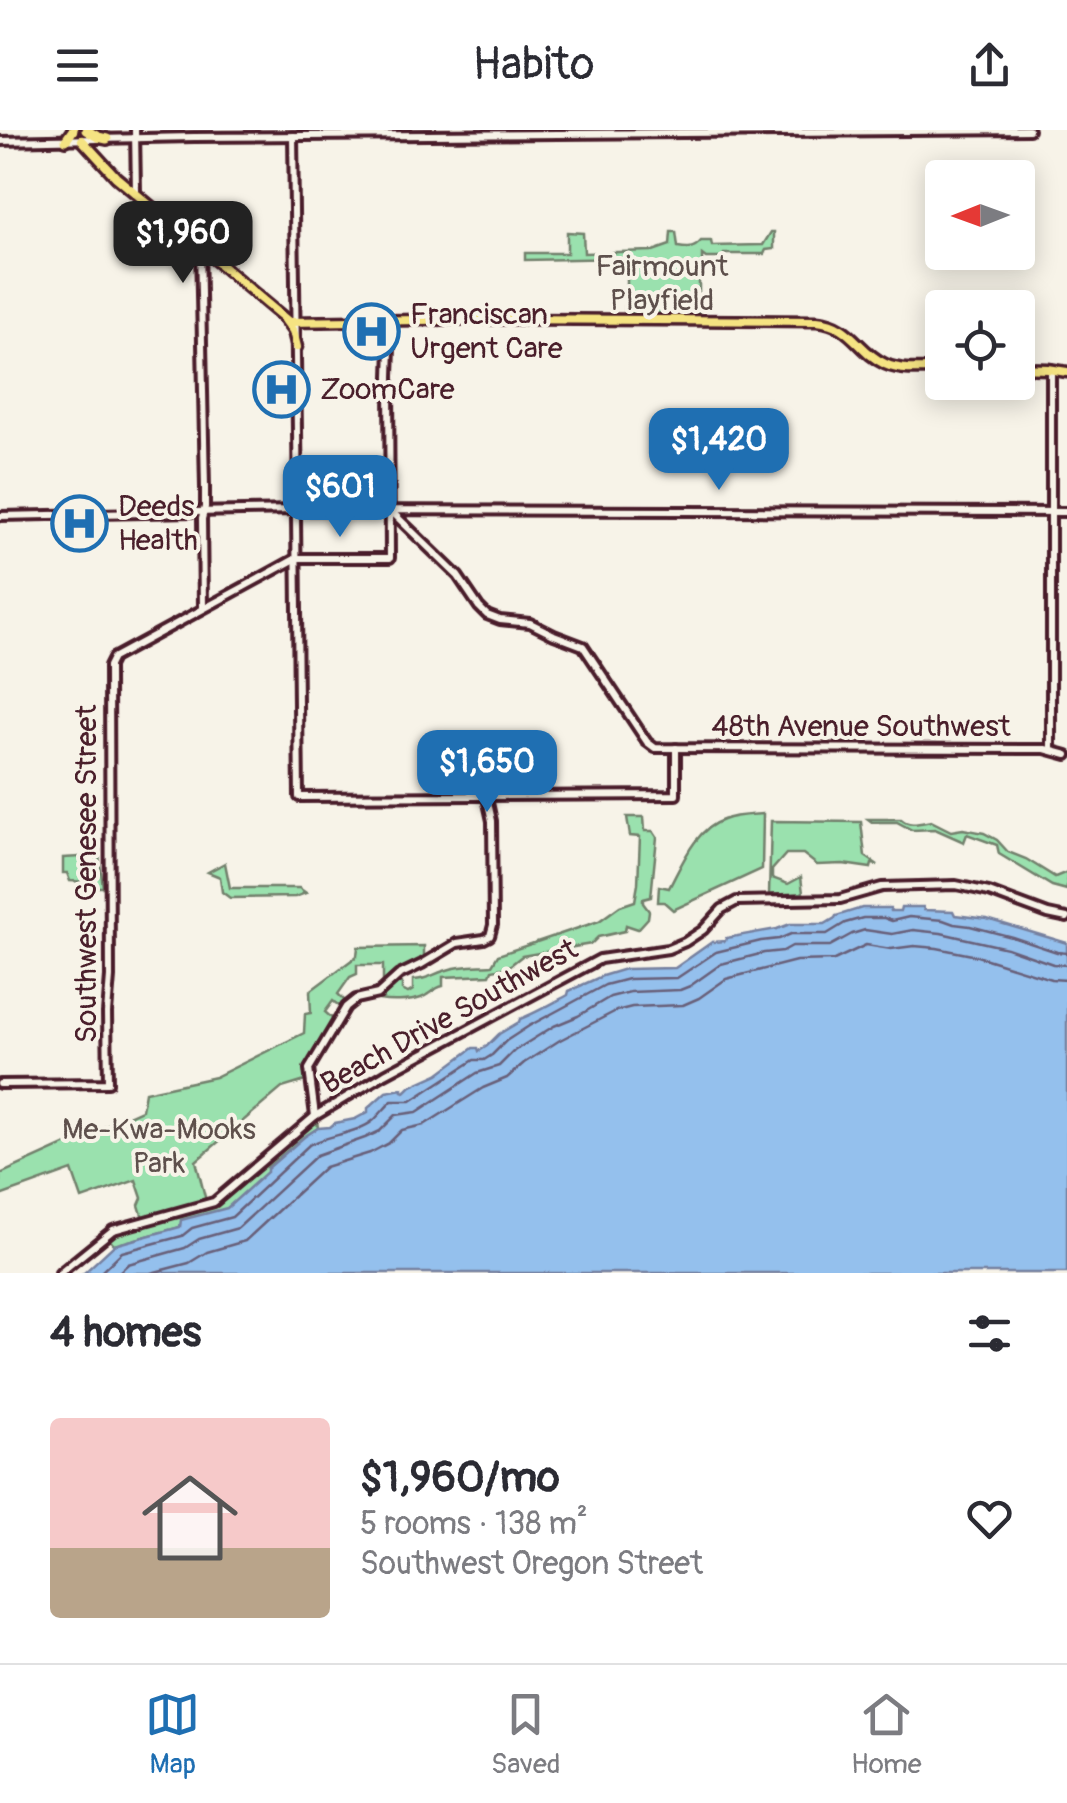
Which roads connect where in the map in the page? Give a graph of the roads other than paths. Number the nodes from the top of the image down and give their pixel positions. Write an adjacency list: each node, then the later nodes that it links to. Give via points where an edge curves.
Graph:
1 (1028, 130): 4 (street)
2 (81, 133): 5 (highway); 6 (highway); 8 (main road, via 122,180)
3 (135, 134): 4 (street); 5 (street); 8 (street)
4 (293, 136): 12 (street)
5 (108, 139)
6 (66, 140): 7 (street)
7 (0, 141)
8 (136, 181): 9 (main road, via 145,200)
9 (200, 246): 10 (main road); 20 (street)
10 (285, 320): 12 (main road); 13 (main road)
11 (392, 320): 12 (main road); 14 (main road, via 817,320 838,326 888,366); 19 (street)
12 (297, 322): 13 (street)
13 (298, 347): 18 (street)
14 (925, 368)
15 (1035, 368): 16 (main road)
16 (1052, 369): 17 (main road); 21 (street)
17 (1067, 372)
18 (297, 510): 19 (street); 20 (street); 24 (street)
19 (391, 511): 21 (street); 24 (street, via 390,558); 26 (street, 48th Avenue Southwest, via 488,615 530,622 584,646 647,742)
20 (204, 512): 23 (street); 25 (street)
21 (1051, 512): 22 (street); 27 (street)
22 (1067, 512)
23 (0, 516)
24 (296, 558): 25 (street); 29 (street, via 299,797)
25 (203, 608): 31 (street, Southwest Genesee Street, via 117,654 109,666 108,1083)
26 (676, 748): 27 (street, 48th Avenue Southwest); 29 (street, via 676,795)
27 (1050, 750): 28 (street, 48th Avenue Southwest)
28 (1067, 754)
29 (487, 797): 32 (street, via 489,937 457,944 346,1007 309,1069)
30 (1067, 918): 32 (street, Beach Drive Southwest, via 956,885 882,886 840,900 737,901 685,942 600,958)
31 (0, 1084)
32 (316, 1116): 33 (street, Beach Drive Southwest, via 214,1202 113,1230)
33 (60, 1273)

